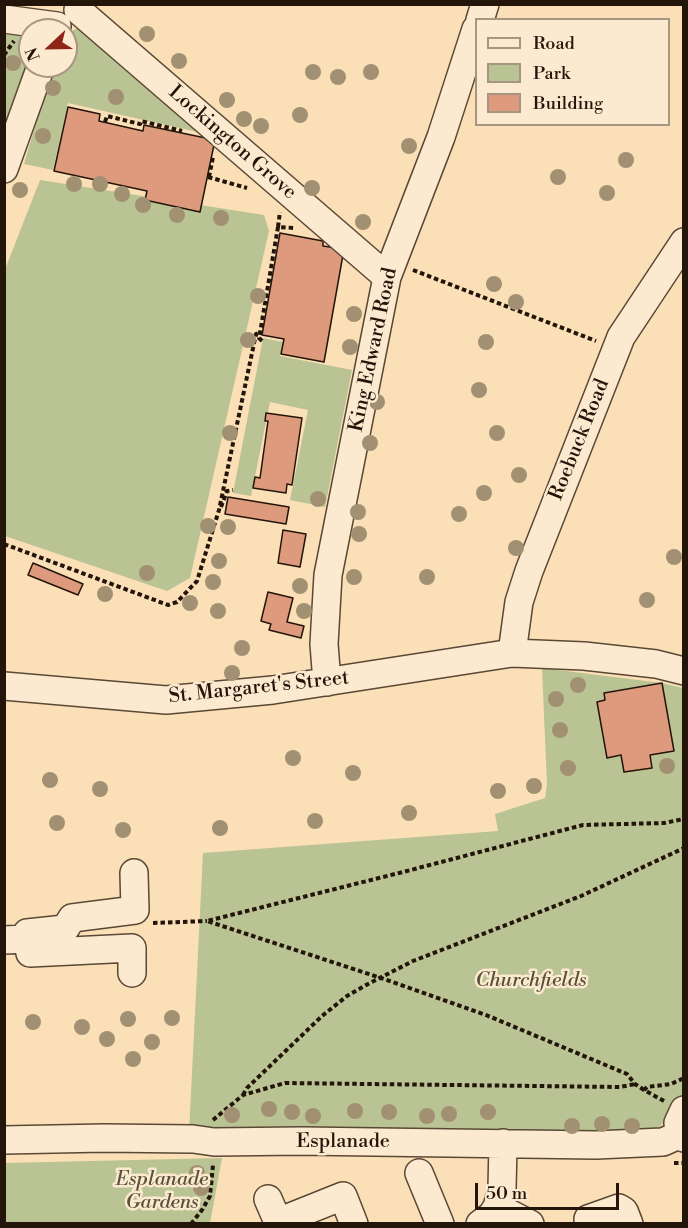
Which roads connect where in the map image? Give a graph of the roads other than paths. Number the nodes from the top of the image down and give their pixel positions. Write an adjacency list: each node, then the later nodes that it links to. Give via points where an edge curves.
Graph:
1 (78, 26): 6 (street, Lockington Grove)
2 (475, 35): 6 (street, King Edward Road)
3 (37, 78): 4 (street)
4 (4, 169)
5 (684, 242): 7 (street, Roebuck Road, via 621,337 529,571 519,602)
6 (390, 269): 9 (street, King Edward Road, via 328,575 324,644)
7 (512, 653): 8 (street, St. Margaret's Street, via 584,656); 9 (street, St. Margaret's Street)
8 (684, 671)
9 (327, 682): 10 (street, St. Margaret's Street, via 166,700)
10 (4, 686)
11 (134, 873): 12 (street, via 135,910 72,918 65,929 27,933)
12 (16, 940): 13 (street, via 30,953 132,948)
13 (132, 973)
14 (683, 1127): 16 (street, Esplanade, via 663,1142)
15 (4, 1140): 16 (street, Esplanade)
16 (503, 1143): 19 (street, via 502,1189)
17 (419, 1173): 22 (street)
18 (268, 1199): 21 (street, via 278,1222 343,1196)
19 (488, 1215): 23 (street)
20 (588, 1219): 24 (street, via 620,1208)
21 (354, 1224)
22 (440, 1224)
23 (530, 1224)
24 (628, 1224)

